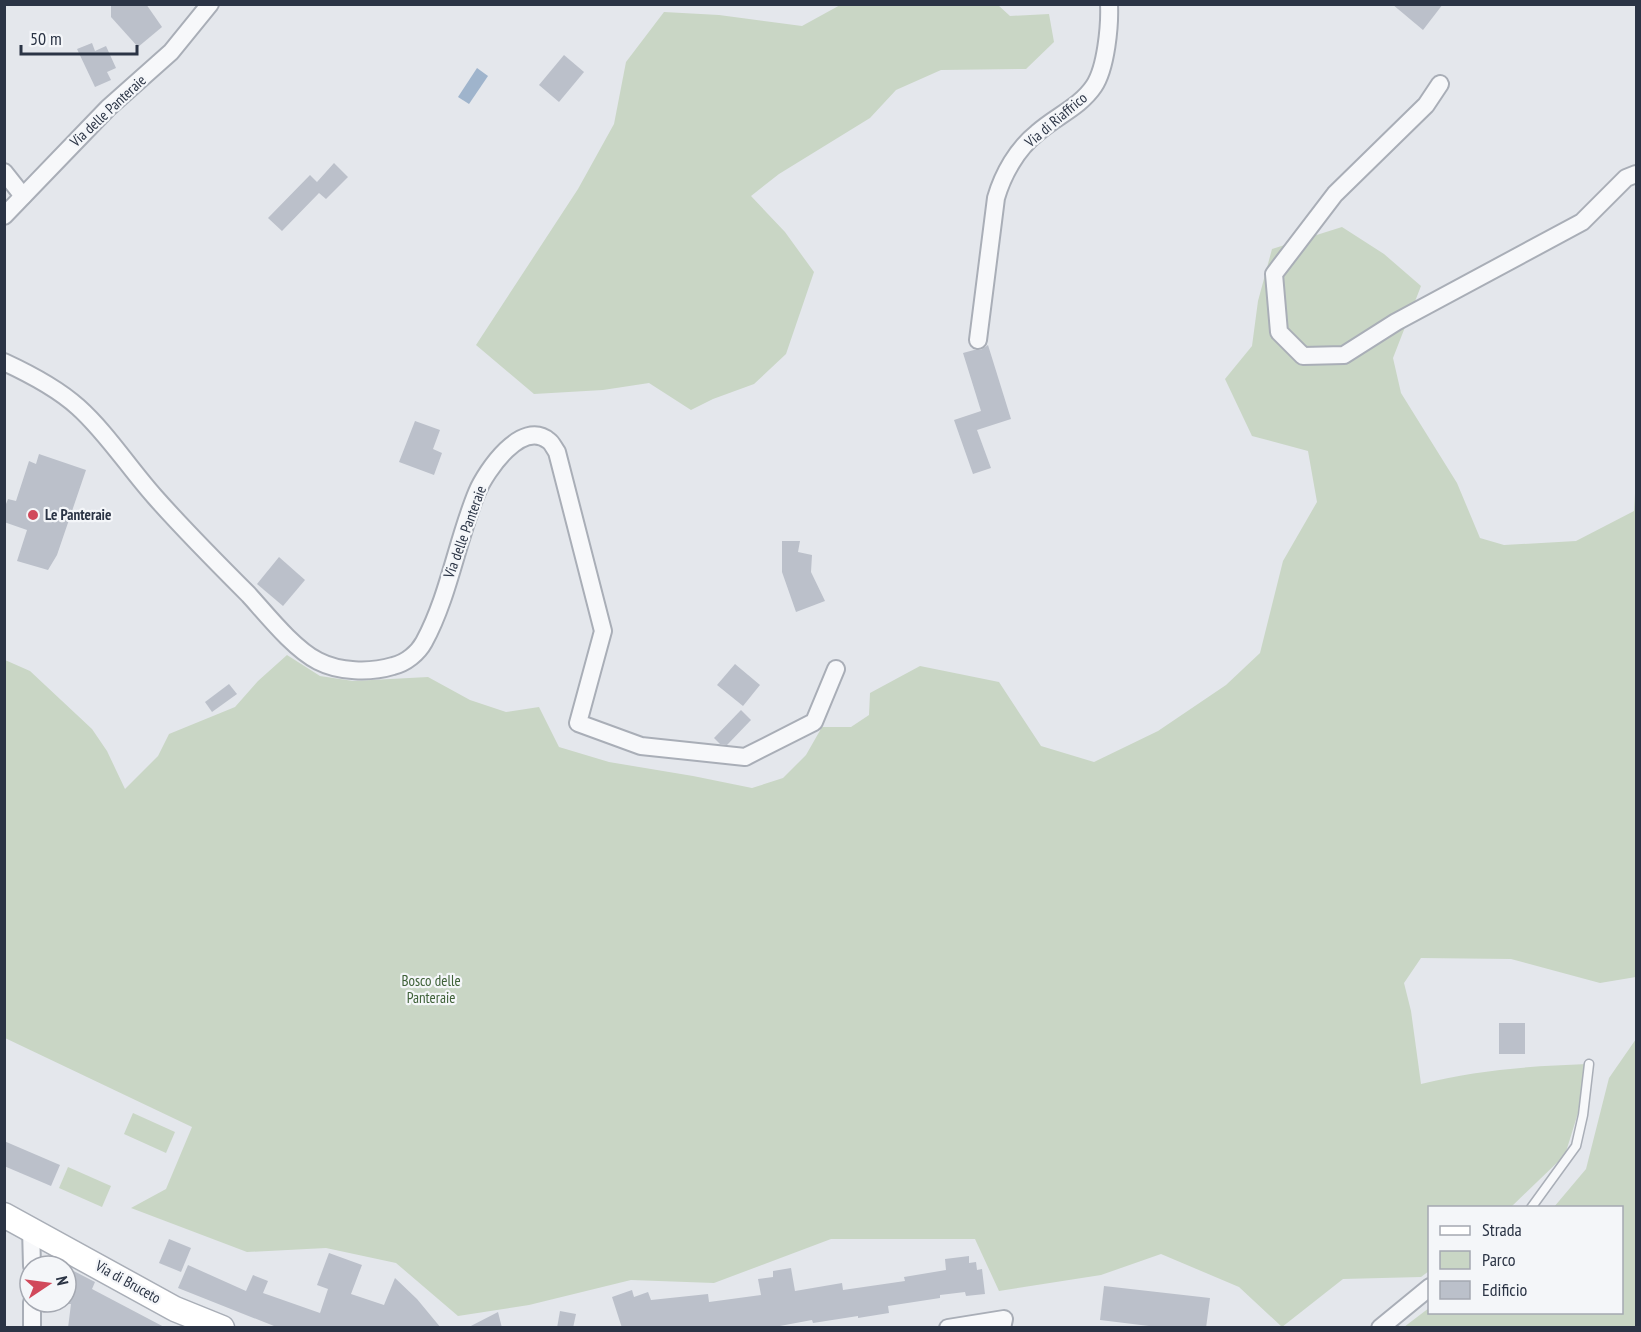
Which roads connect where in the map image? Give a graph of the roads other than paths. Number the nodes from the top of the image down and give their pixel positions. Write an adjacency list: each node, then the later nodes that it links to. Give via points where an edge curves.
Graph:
1 (210, 4): 6 (street, Via delle Panteraie, via 171,52 108,108)
2 (1109, 4): 8 (street, Via di Riaffrico, via 1096,84 1084,99 1023,147 1000,184)
3 (1440, 84): 5 (street, via 1426,105 1335,194 1274,274 1280,332 1303,356 1344,355 1396,322 1582,222 1626,178)
4 (4, 172): 6 (street)
5 (1636, 174)
6 (23, 196): 7 (street, Via delle Panteraie)
7 (4, 216)
8 (978, 340)
9 (4, 362): 10 (street, Via delle Panteraie, via 78,407 154,497 272,621 316,660 337,669 394,666 411,658 423,644 477,491 493,463 528,435 549,441 557,452 603,631 578,723 642,746 745,757 814,722)
10 (837, 669)
11 (1589, 1064): 12 (lane, via 1576,1146)
12 (1532, 1206)
13 (4, 1215): 14 (main road, Via di Bruceto)
14 (31, 1228): 15 (street); 18 (main road, Via di Bruceto, via 175,1309)
15 (32, 1254)
16 (1428, 1289): 20 (street)
17 (1003, 1323): 19 (street)
18 (222, 1328)
19 (948, 1328)
20 (1380, 1328)

